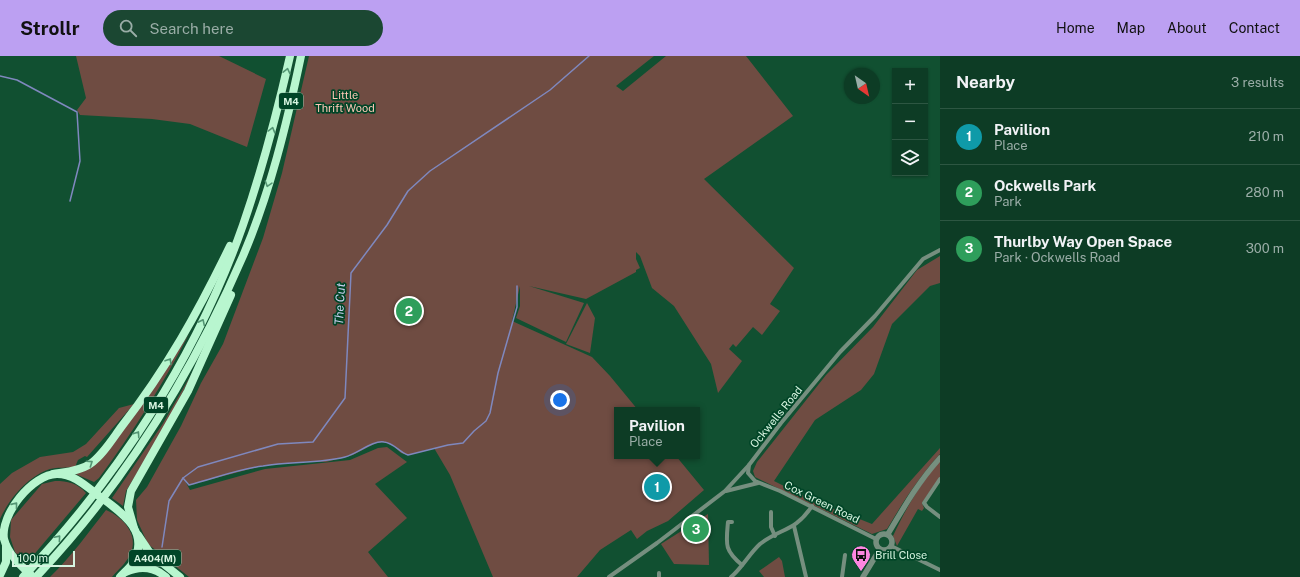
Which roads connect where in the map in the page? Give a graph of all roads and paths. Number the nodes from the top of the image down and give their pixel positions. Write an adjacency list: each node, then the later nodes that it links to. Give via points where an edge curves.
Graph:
1 (290, 56): 3 (highway, M4, one-way to 1, via 273,128)
2 (301, 56): 5 (highway, M4, one-way to 5, via 275,160)
3 (248, 208): 8 (highway, M4, one-way to 3, via 80,469 94,460 148,393 193,320); 30 (highway, M4, one-way to 3, via 93,496 130,446 160,398 212,299 237,242)
4 (940, 250): 7 (street, Ockwells Road, via 923,258 875,316 840,352)
5 (243, 256): 17 (highway, M4, via 234,286 199,369 131,491 128,507); 31 (highway, M4, via 201,345 152,429 93,511)
6 (940, 458): 18 (street, via 908,499)
7 (749, 465): 10 (street, via 748,473); 11 (street, Ockwells Road)
8 (53, 474): 17 (highway, via 69,476 83,483 127,518); 21 (highway, M4, one-way to 8, via 4,525 11,509 33,484)
9 (940, 479): 14 (street, via 924,503)
10 (759, 483): 11 (street); 12 (street, Cox Green Road)
11 (725, 491): 29 (street, Ockwells Road)
12 (812, 506): 16 (street); 20 (street, Cox Green Road)
13 (771, 512): 19 (street, via 771,527)
14 (940, 517)
15 (732, 522): 25 (street, via 728,522 726,546)
16 (794, 526): 19 (street); 35 (street)
17 (135, 530): 28 (highway, M4, via 138,545 136,555); 33 (highway, A404(M), via 150,553)
18 (888, 534): 20 (street, via 883,533); 22 (street, via 892,538)
19 (775, 536): 25 (street, via 760,544)
20 (876, 538): 23 (street)
21 (5, 541): 27 (highway, M4, via 6,562); 31 (highway, M4, via 16,561)
22 (891, 546): 23 (street, via 885,550); 26 (street)
23 (880, 549): 37 (street)
24 (845, 555): 36 (street)
25 (742, 565): 34 (street)
26 (940, 570)
27 (0, 575)
28 (120, 576): 32 (highway, A404(M), via 133,569 145,568 156,570)
29 (611, 576)
30 (23, 577)
31 (35, 577)
32 (166, 577)
33 (180, 577)
34 (731, 577)
35 (806, 577)
36 (842, 577)
37 (864, 577)

